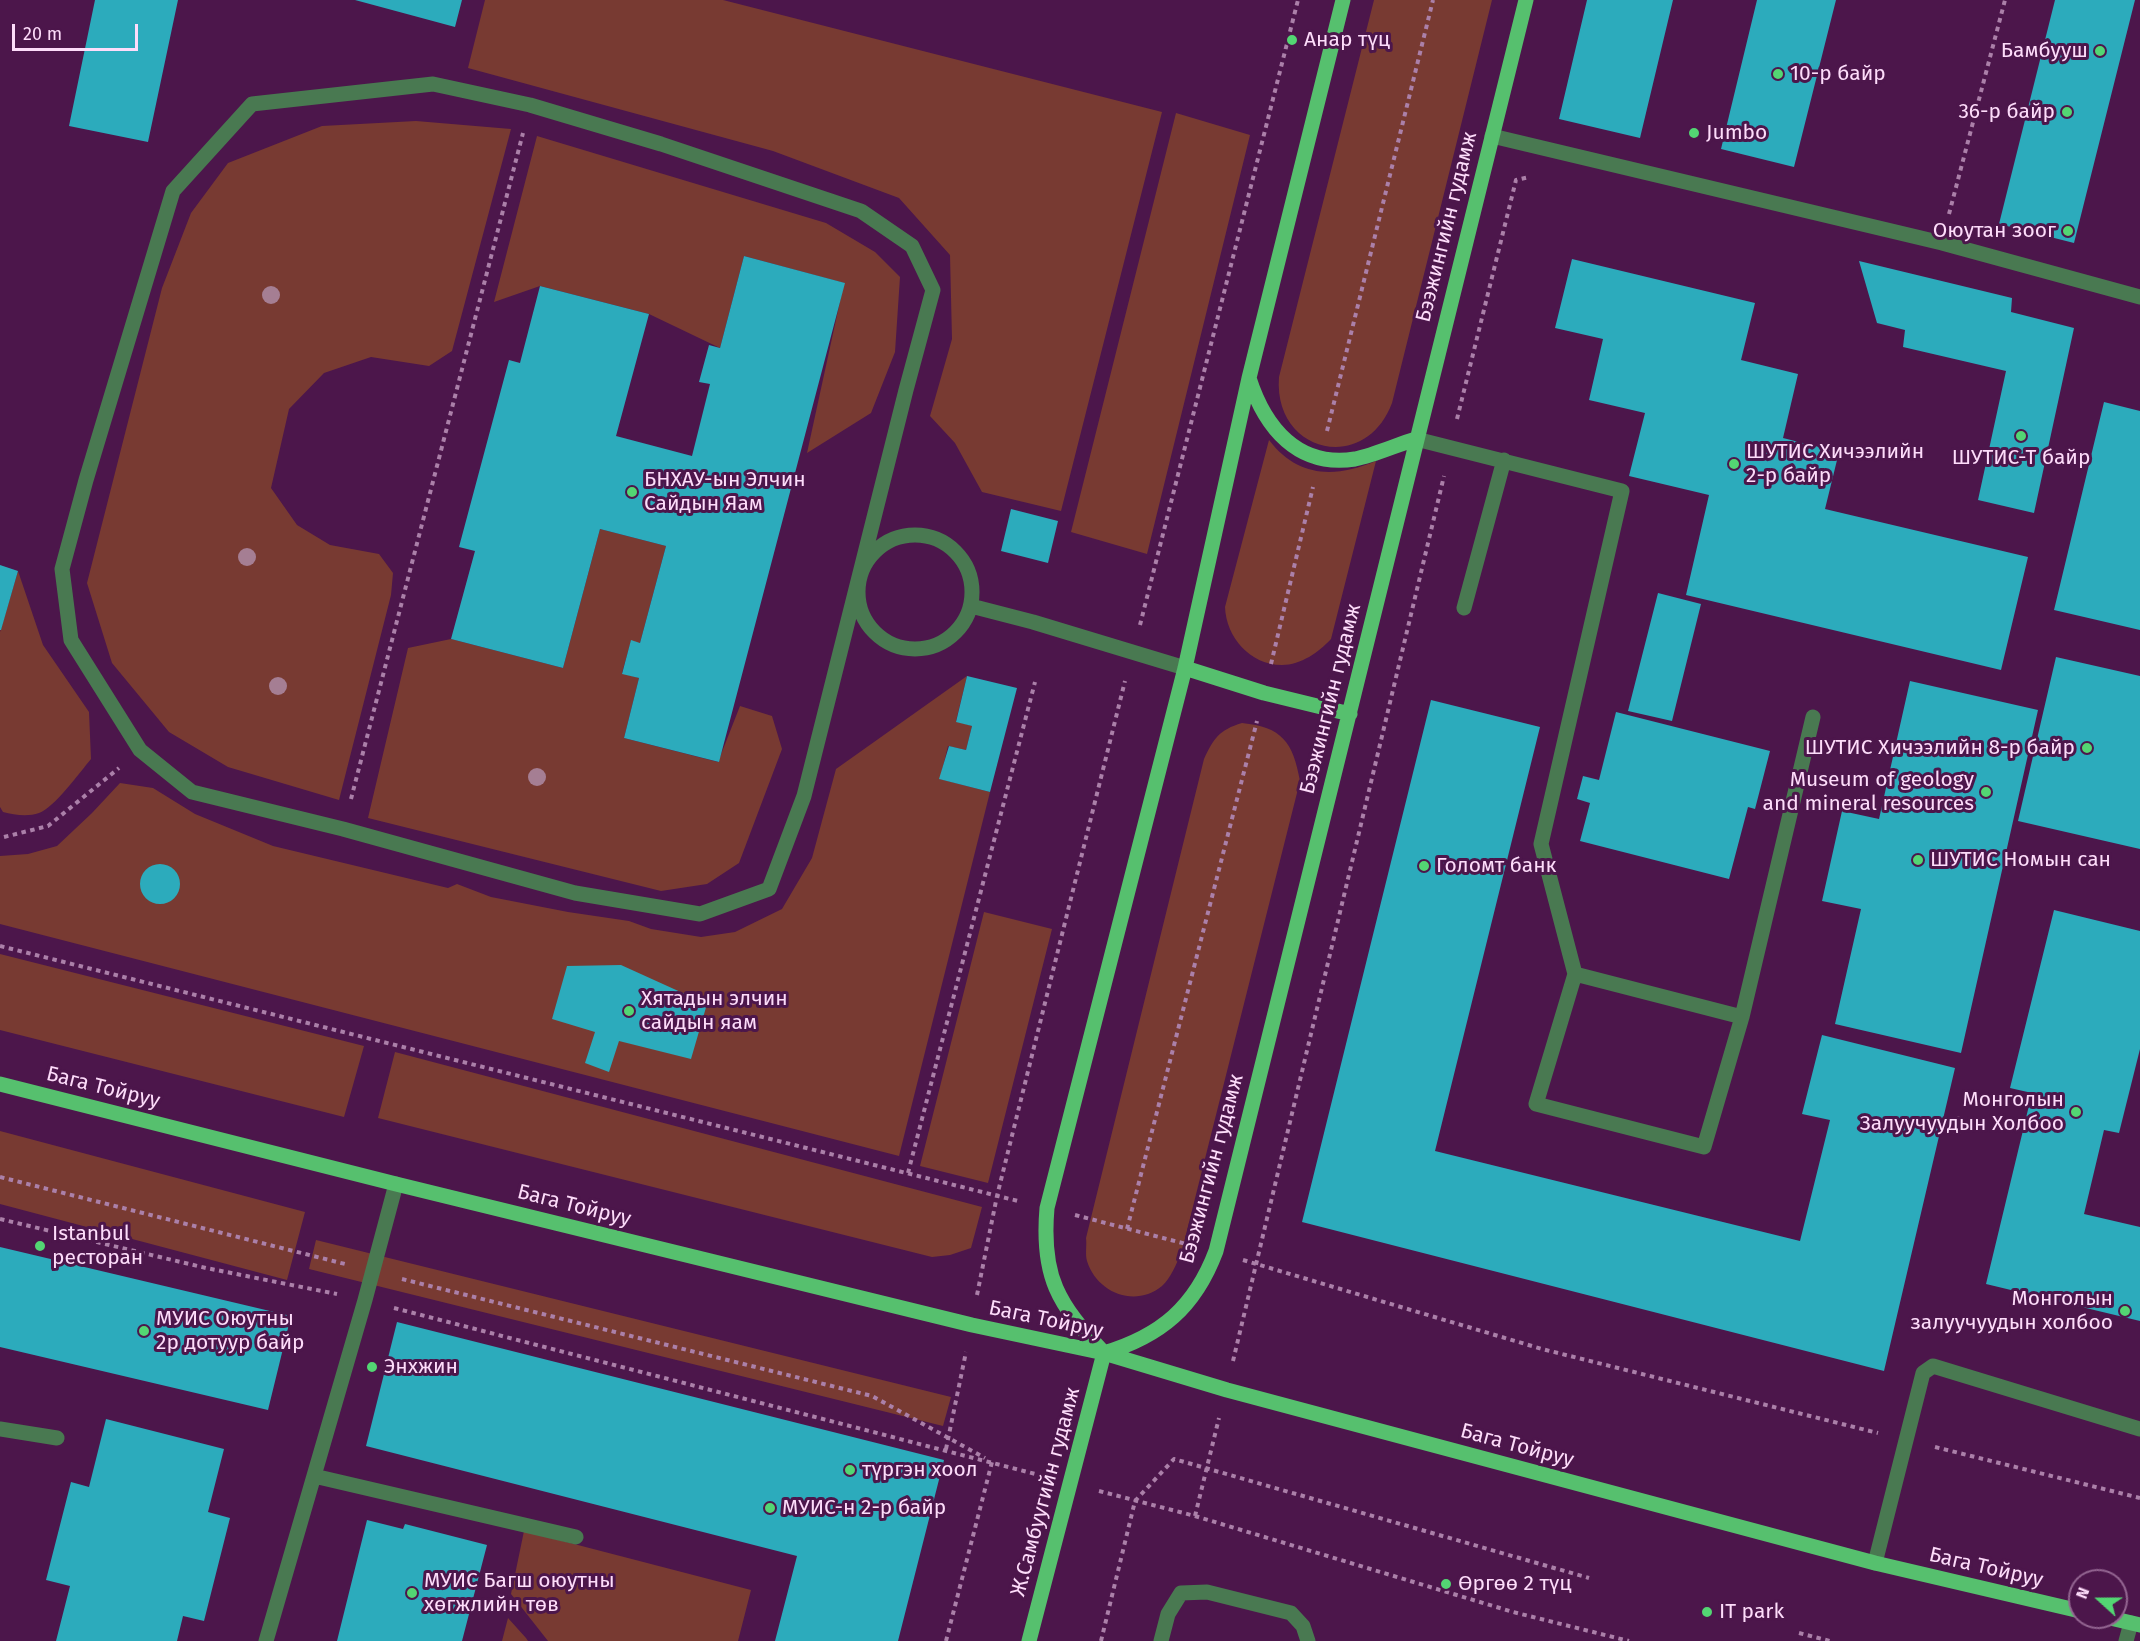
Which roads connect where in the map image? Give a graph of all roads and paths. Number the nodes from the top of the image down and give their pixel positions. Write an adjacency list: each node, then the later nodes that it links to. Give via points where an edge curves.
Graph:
1 (1298, 0): 19 (path)
2 (1343, 0): 11 (main road)
3 (1432, 0): 14 (path)
4 (1526, 0): 7 (main road, Бээжингийн гудамж)
5 (2005, 0): 9 (path)
6 (530, 105): 16 (street, via 861,210 912,246 933,290); 25 (street, via 433,84 252,104 173,191 62,570 71,640); 26 (path)
7 (1492, 136): 8 (street); 12 (main road, Бээжингийн гудамж)
8 (1545, 150): 9 (street); 13 (path, via 1543,174 1516,180)
9 (1942, 243): 10 (street)
10 (2140, 297)
11 (1249, 378): 14 (main road, via 1262,410 1278,434); 20 (main road)
12 (1416, 439): 13 (street); 14 (main road, via 1357,459); 23 (main road, Бээжингийн гудамж)
13 (1450, 446): 15 (street); 40 (path)
14 (1320, 459): 22 (path)
15 (1504, 460): 18 (street); 29 (street, via 1622,491 1541,844)
16 (859, 578): 17 (street, via 869,558 885,543 907,535 929,536 950,545 965,562 972,584); 17 (street, via 858,601 866,622 880,639 901,649 924,650 945,643 962,627); 26 (street, via 804,796 769,889 700,914 575,893)
17 (971, 606): 19 (street)
18 (1464, 608)
19 (1133, 652): 20 (street); 35 (path)
20 (1185, 668): 22 (main road); 36 (main road)
21 (1035, 682): 32 (path)
22 (1264, 693): 23 (main road); 38 (path)
23 (1350, 714): 39 (main road, Бээжингийн гудамж)
24 (1813, 717): 30 (street)
25 (140, 750): 26 (street, via 192,792); 27 (path, via 48,826)
26 (343, 829)
27 (4, 837)
28 (0, 946): 32 (path)
29 (1575, 974): 30 (street); 30 (street, via 1536,1104 1704,1147)
30 (1742, 1017)
31 (0, 1084): 34 (main road, Бага Тойруу)
32 (908, 1173): 35 (path)
33 (0, 1177): 41 (path)
34 (396, 1184): 41 (street); 43 (main road, Бага Тойруу)
35 (996, 1196): 36 (path); 43 (path)
36 (1047, 1208): 38 (path); 44 (main road, via 1047,1252 1056,1291 1065,1309)
37 (0, 1219): 42 (path, via 206,1269)
38 (1127, 1229): 39 (path)
39 (1216, 1251): 40 (path); 44 (main road, Бээжингийн гудамж, via 1199,1287 1174,1318 1139,1340)
40 (1256, 1264): 45 (path); 50 (path, via 1542,1349)
41 (373, 1271): 42 (street); 49 (path, via 872,1396)
42 (365, 1300): 51 (path); 54 (street)
43 (972, 1325): 44 (main road, Бага Тойруу); 49 (path)
44 (1104, 1353): 45 (main road, Бага Тойруу); 55 (main road, Ж.Самбуугийн гудамж)
45 (1227, 1390): 53 (path); 60 (main road, Бага Тойруу)
46 (0, 1429): 48 (street)
47 (2140, 1429): 50 (street, via 1933,1366 1923,1373)
48 (57, 1438)
49 (949, 1438): 51 (path); 52 (path)
50 (1905, 1440): 56 (path); 60 (street)
51 (946, 1449): 52 (path)
52 (992, 1462): 55 (path); 66 (path)
53 (1206, 1468): 57 (path, via 1174,1459); 58 (path); 61 (path)
54 (314, 1476): 59 (street); 65 (street)
55 (1070, 1483): 57 (path); 67 (main road, Ж.Самбуугийн гудамж)
56 (2140, 1498)
57 (1135, 1501): 58 (path); 68 (path)
58 (1195, 1516): 71 (path, via 1513,1612)
59 (576, 1537)
60 (1875, 1563): 62 (main road, Бага Тойруу)
61 (1589, 1578)
62 (2068, 1608)
63 (2136, 1624): 73 (street)
64 (1799, 1634): 72 (path)
65 (266, 1641)
66 (946, 1641)
67 (1029, 1641)
68 (1101, 1641)
69 (1161, 1641): 70 (street, via 1168,1614 1181,1593 1207,1592 1291,1613 1303,1626)
70 (1308, 1641)
71 (1629, 1641)
72 (1830, 1641)
73 (2126, 1641)

